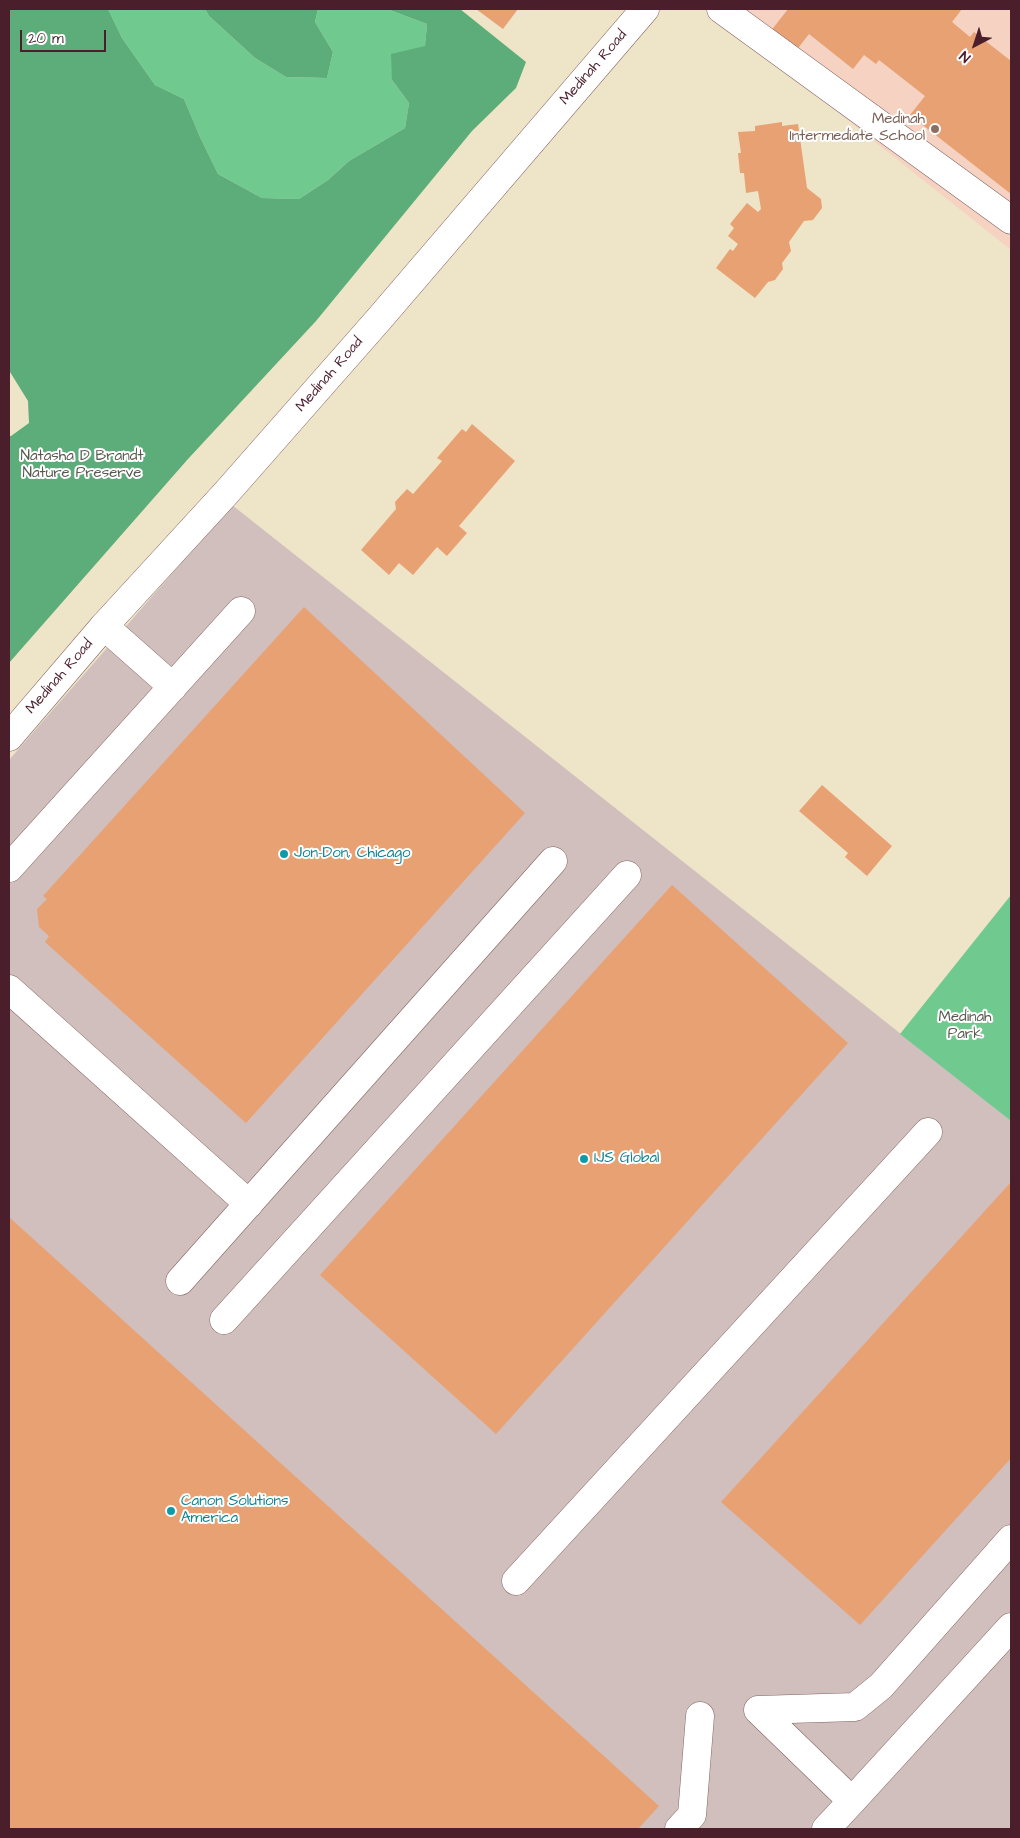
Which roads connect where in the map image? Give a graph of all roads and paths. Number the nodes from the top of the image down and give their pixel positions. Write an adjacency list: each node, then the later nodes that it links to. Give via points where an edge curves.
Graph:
1 (645, 9): 5 (main road, Medinah Road, via 380,318)
2 (721, 9): 3 (main road)
3 (1011, 220)
4 (241, 611): 6 (main road)
5 (104, 626): 6 (main road); 7 (main road, Medinah Road)
6 (173, 687): 9 (main road)
7 (9, 737)
8 (554, 861): 13 (main road)
9 (9, 868)
10 (627, 875): 15 (main road)
11 (9, 989): 13 (main road)
12 (928, 1132): 17 (main road)
13 (249, 1204): 14 (main road)
14 (180, 1282)
15 (224, 1320)
16 (1011, 1539): 20 (main road, via 881,1686 855,1707 758,1710)
17 (516, 1581)
18 (1011, 1627): 20 (main road)
19 (700, 1716): 21 (main road, via 692,1815)
20 (852, 1801): 22 (main road)
21 (679, 1829)
22 (826, 1829)

